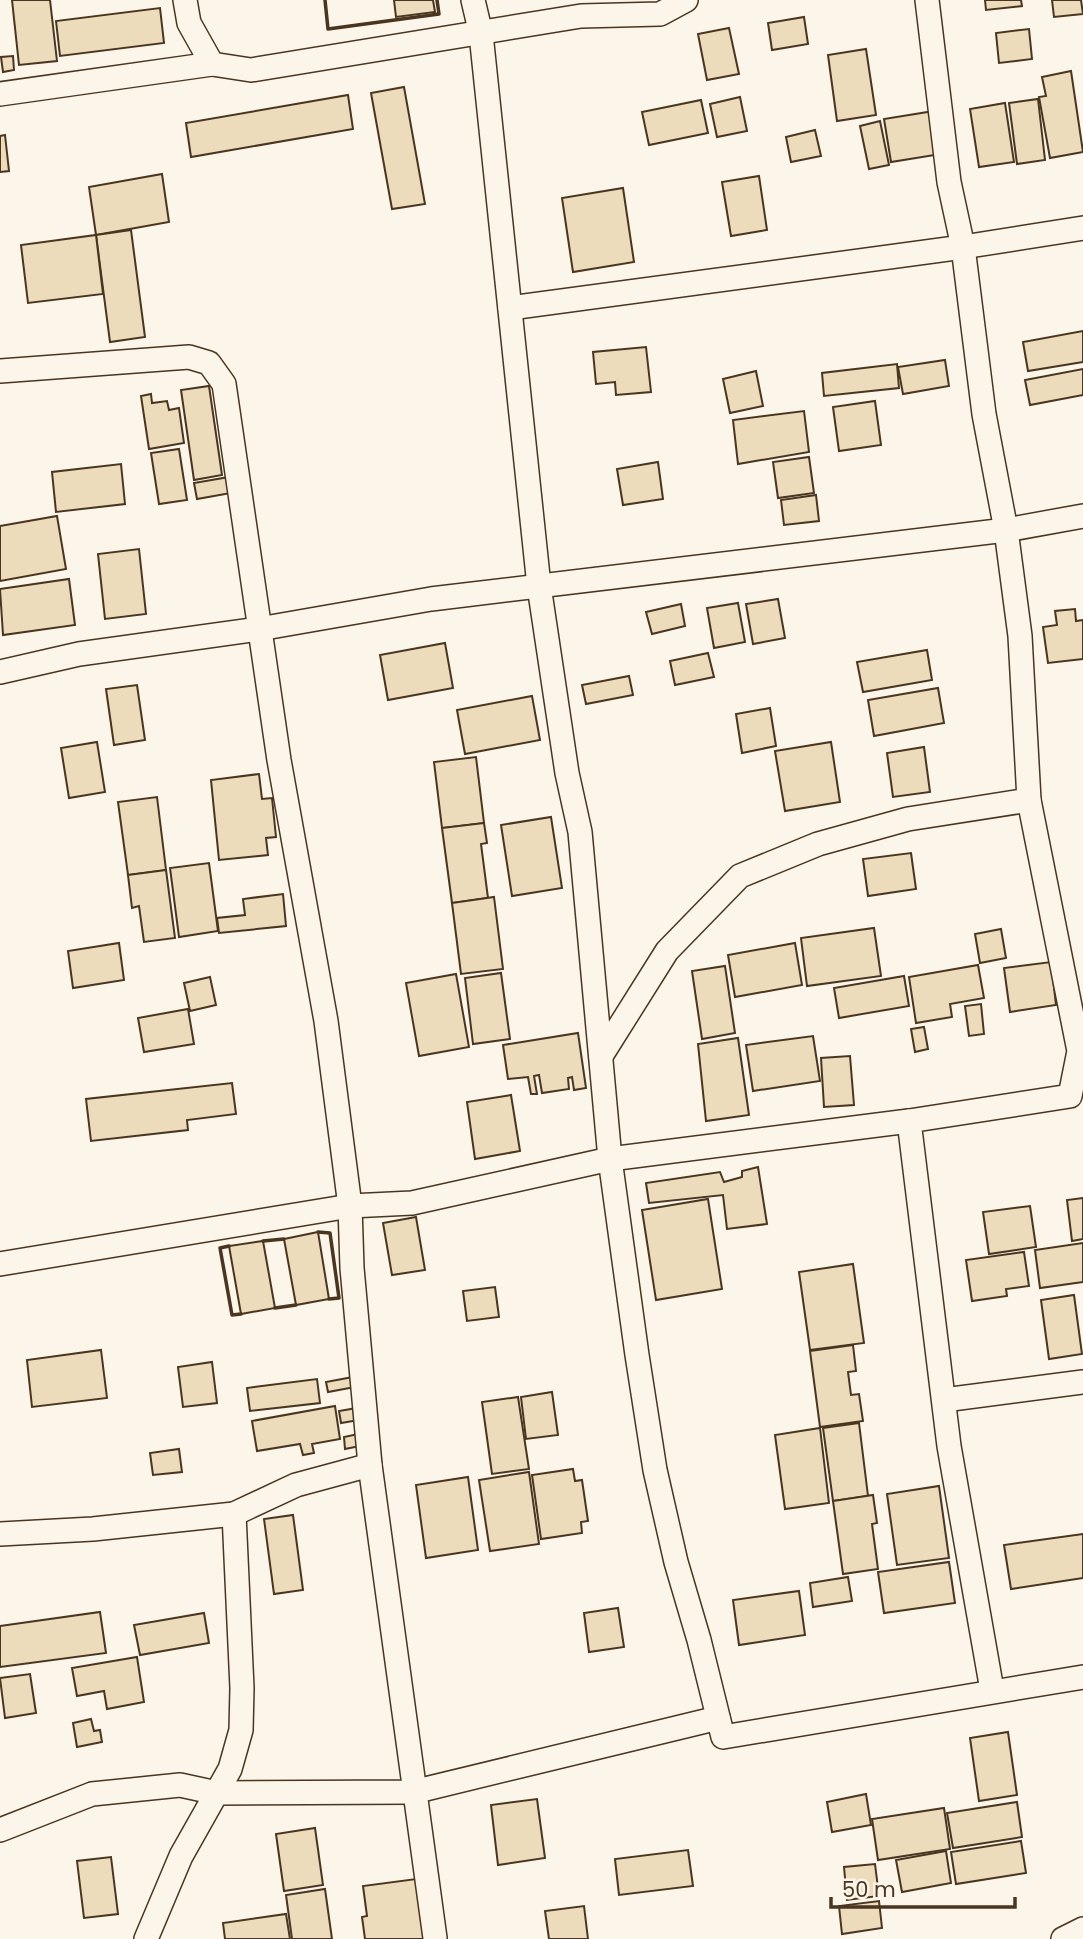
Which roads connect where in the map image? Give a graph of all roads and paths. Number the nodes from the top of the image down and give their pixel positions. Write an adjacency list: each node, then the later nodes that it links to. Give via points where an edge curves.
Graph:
1 (185, 0): 6 (street, via 189,23)
2 (473, 0): 5 (street)
3 (686, 0): 5 (street, via 660,15 581,16)
4 (928, 0): 9 (street, via 949,182)
5 (481, 34): 6 (street, via 251,70); 10 (street)
6 (212, 64): 7 (street)
7 (0, 94)
8 (1083, 228): 9 (street)
9 (963, 247): 10 (street); 13 (street, via 984,414)
10 (510, 308): 14 (street)
11 (0, 371): 15 (street, via 189,357 209,363 225,383)
12 (1083, 516): 13 (street)
13 (1006, 530): 14 (street); 17 (street, via 1020,636)
14 (539, 586): 15 (street, via 431,599); 18 (street, via 580,832)
15 (259, 629): 16 (street, via 157,641); 22 (street, via 326,1021)
16 (0, 672)
17 (1029, 800): 18 (street, via 908,819 818,844 740,876 667,951); 19 (street, via 1079,1051)
18 (601, 1056): 21 (street)
19 (1077, 1095): 20 (street)
20 (909, 1121): 21 (street); 25 (street)
21 (610, 1159): 22 (street, via 412,1203); 31 (street, via 655,1470)
22 (350, 1206): 23 (street); 26 (street)
23 (0, 1264)
24 (1083, 1382): 25 (street)
25 (944, 1399): 30 (street)
26 (370, 1465): 27 (street, via 296,1485); 32 (street)
27 (234, 1514): 28 (street); 33 (street, via 241,1730 230,1769)
28 (0, 1534)
29 (1083, 1677): 30 (street)
30 (992, 1690): 31 (street, via 723,1737)
31 (718, 1718): 32 (street)
32 (413, 1792): 33 (street); 36 (street)
33 (217, 1793): 34 (street, via 180,1785 92,1794); 37 (street, via 181,1856)
34 (0, 1830)
35 (1083, 1929): 38 (street)
36 (435, 1938)
37 (146, 1939)
38 (1063, 1939)

